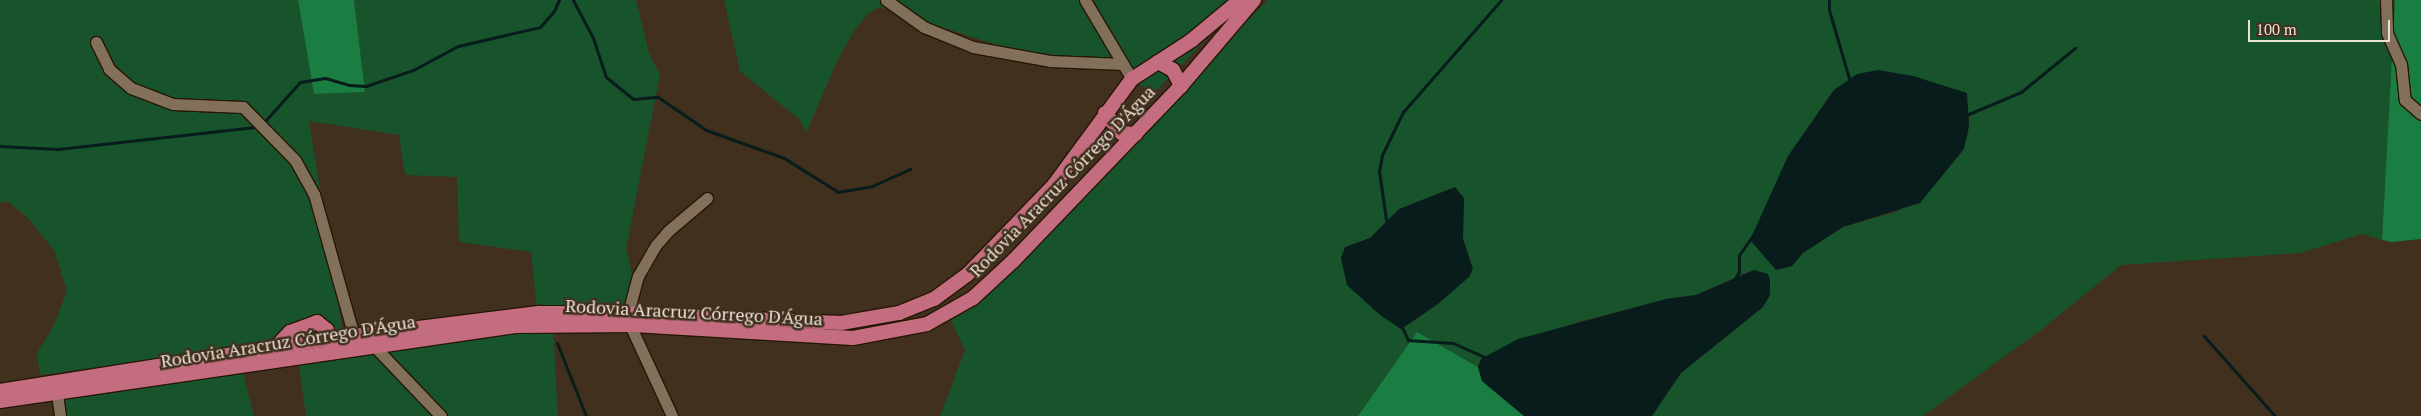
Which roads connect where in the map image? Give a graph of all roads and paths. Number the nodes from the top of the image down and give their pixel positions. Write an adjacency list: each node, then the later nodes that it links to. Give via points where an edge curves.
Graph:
1 (886, 0): 8 (street, via 924,27 973,46 1050,61)
2 (1085, 0): 8 (street)
3 (1240, 0): 7 (main road, Rodovia Aracruz Córrego D'Água, via 1192,40)
4 (1254, 0): 10 (main road, Rodovia Aracruz Córrego D'Água)
5 (2386, 0): 12 (street, via 2387,33 2401,64 2405,100)
6 (96, 42): 16 (street, via 108,69 131,88 173,104 243,107 295,160 314,194)
7 (1158, 62): 9 (main road, Rodovia Aracruz Córrego D'Água); 10 (main road, via 1173,70)
8 (1123, 64): 9 (street)
9 (1132, 79): 11 (main road, Rodovia Aracruz Córrego D'Água)
10 (1181, 86): 13 (main road, Rodovia Aracruz Córrego D'Água)
11 (1105, 114): 13 (main road, via 1120,133); 15 (main road, Rodovia Aracruz Córrego D'Água, via 1054,184 980,263 946,291 918,306 880,318 841,323)
12 (2421, 114)
13 (1136, 134): 15 (main road, Rodovia Aracruz Córrego D'Água, via 984,289 953,311 927,324 888,334 853,338)
14 (707, 198): 15 (street, via 656,245 638,276)
15 (629, 319): 16 (main road, Rodovia Aracruz Córrego D'Água, via 540,313); 18 (main road, Rodovia Aracruz Córrego D'Água, via 524,326); 25 (street)
16 (354, 336): 17 (main road, Rodovia Aracruz Córrego D'Água)
17 (331, 345): 18 (main road, Rodovia Aracruz Córrego D'Água); 19 (main road, Rodovia Aracruz Córrego D'Água); 19 (main road, via 322,324 310,322 290,332); 21 (main road, Rodovia Aracruz Córrego D'Água)
18 (374, 346): 24 (street)
19 (275, 348): 20 (main road, Rodovia Aracruz Córrego D'Água)
20 (0, 391)
21 (57, 394): 22 (main road, Rodovia Aracruz Córrego D'Água); 23 (street)
22 (0, 401)
23 (60, 416)
24 (441, 416)
25 (672, 416)

